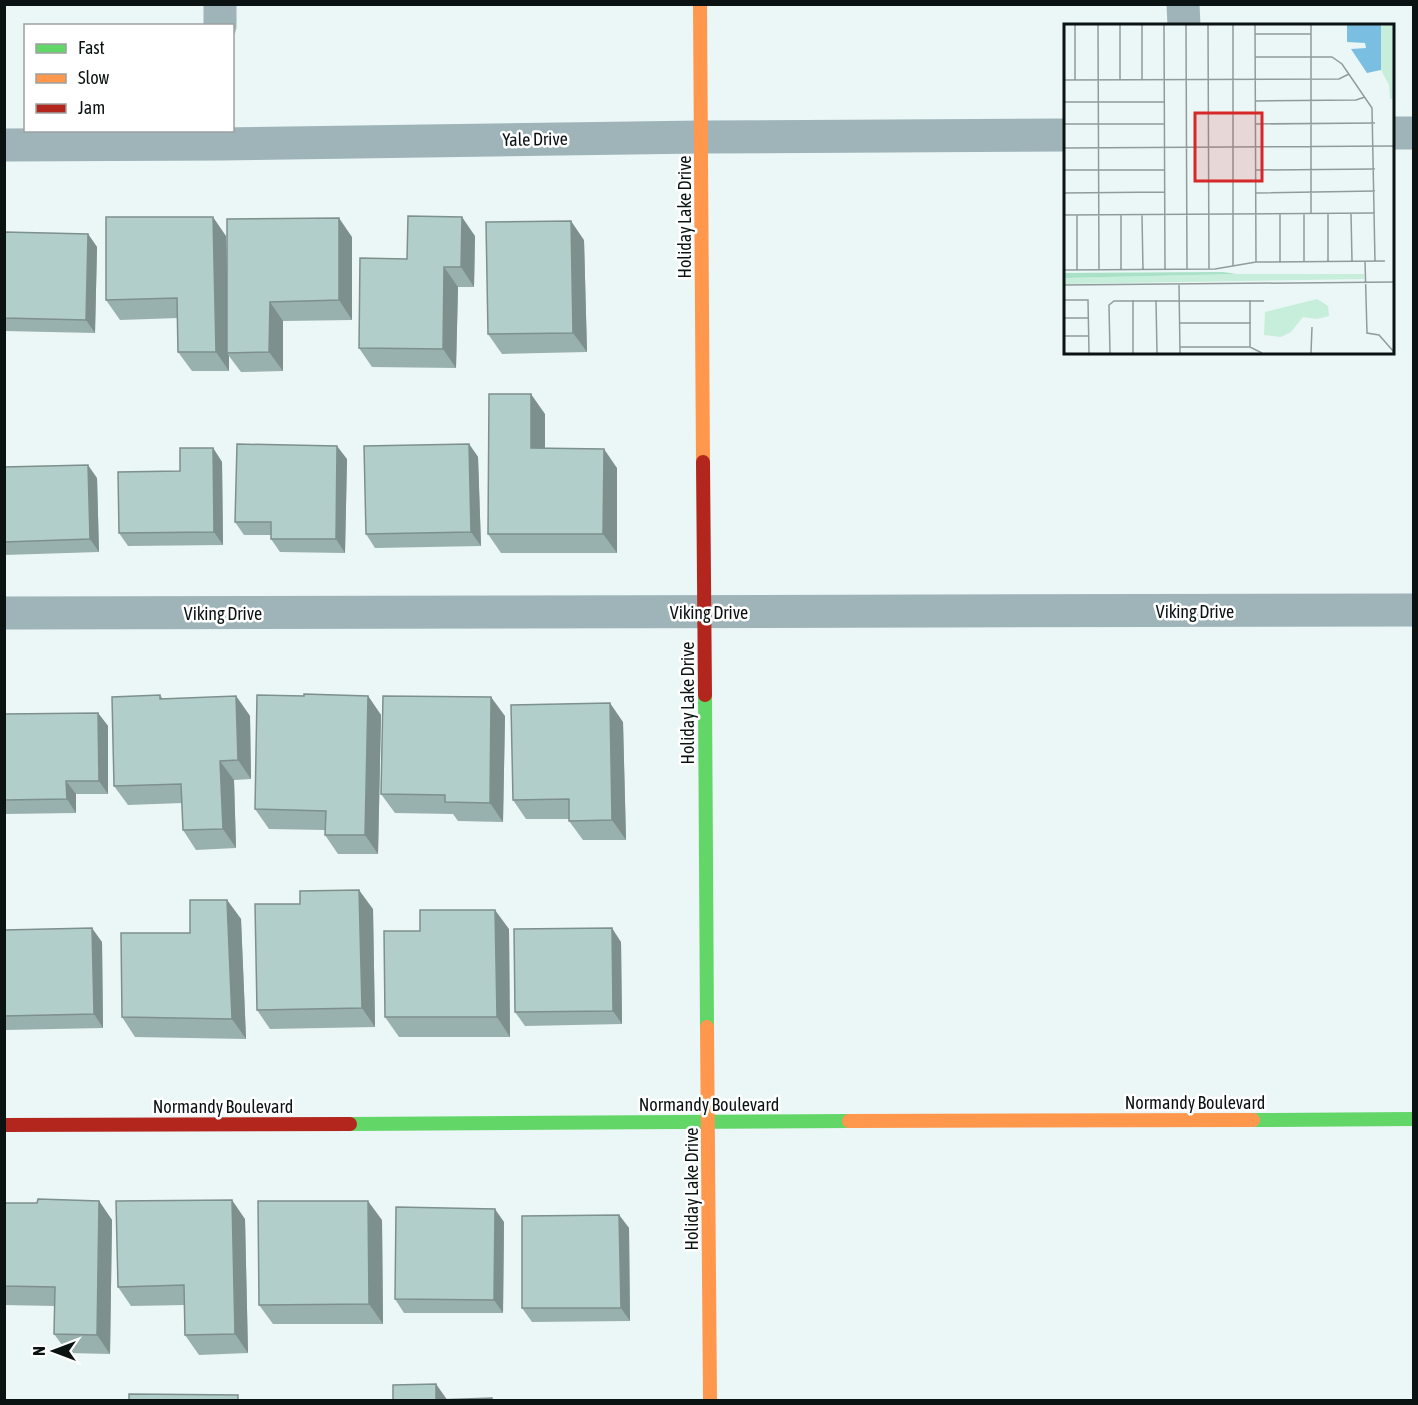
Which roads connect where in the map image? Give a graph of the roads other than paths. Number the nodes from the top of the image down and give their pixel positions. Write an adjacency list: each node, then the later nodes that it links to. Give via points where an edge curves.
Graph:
1 (220, 4): 4 (street)
2 (700, 4): 10 (street, Holiday Lake Drive)
3 (1183, 4): 5 (street)
4 (220, 24)
5 (1184, 24)
6 (1394, 133): 7 (street)
7 (1413, 133)
8 (1064, 135): 10 (street, Yale Drive)
9 (221, 137): 10 (street, Yale Drive); 11 (street, Yale Drive)
10 (701, 137): 13 (street, Holiday Lake Drive)
11 (4, 145)
12 (1413, 610): 13 (street, Viking Drive)
13 (704, 612): 14 (street, Viking Drive); 16 (street, Holiday Lake Drive)
14 (4, 614)
15 (1413, 1119): 16 (street, Normandy Boulevard)
16 (708, 1122): 17 (street, Normandy Boulevard); 18 (street, Holiday Lake Drive)
17 (4, 1125)
18 (711, 1401)

